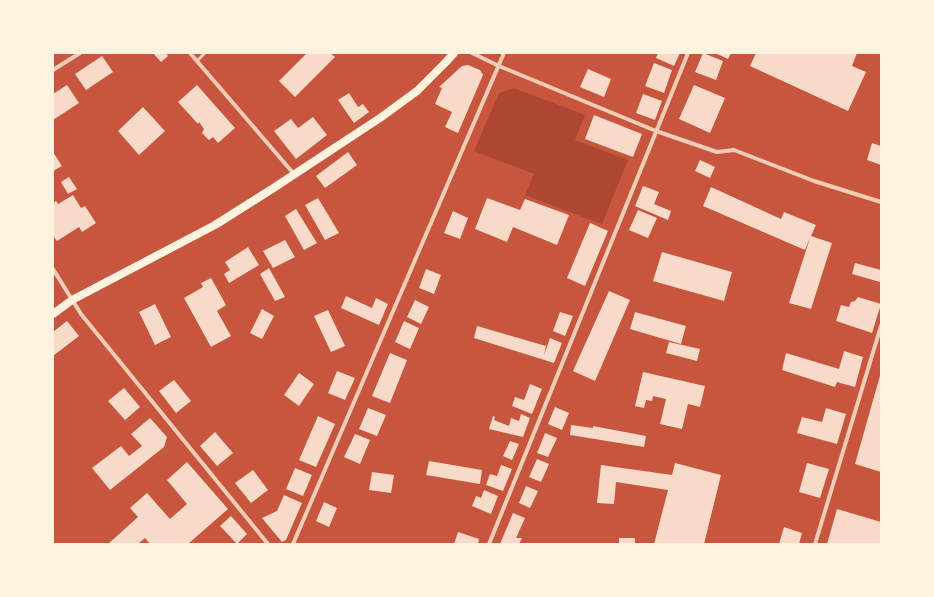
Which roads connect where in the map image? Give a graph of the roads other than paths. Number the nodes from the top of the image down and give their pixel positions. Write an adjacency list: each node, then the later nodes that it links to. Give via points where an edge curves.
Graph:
1 (80, 53): 10 (street)
2 (190, 53): 8 (street)
3 (205, 53): 8 (lane)
4 (454, 53): 12 (main road, via 417,91)
5 (472, 53): 9 (street)
6 (504, 53): 9 (street)
7 (688, 53): 11 (street)
8 (197, 61): 12 (street)
9 (499, 66): 11 (street); 19 (street)
10 (53, 70)
11 (656, 131): 13 (street, via 717,152 734,150 814,181); 20 (street)
12 (294, 175): 15 (main road, via 215,225)
13 (881, 202)
14 (53, 269): 15 (street)
15 (72, 300): 16 (main road); 18 (street)
16 (53, 314)
17 (881, 326): 21 (street)
18 (268, 544)
19 (293, 544)
20 (489, 544)
21 (815, 544)

